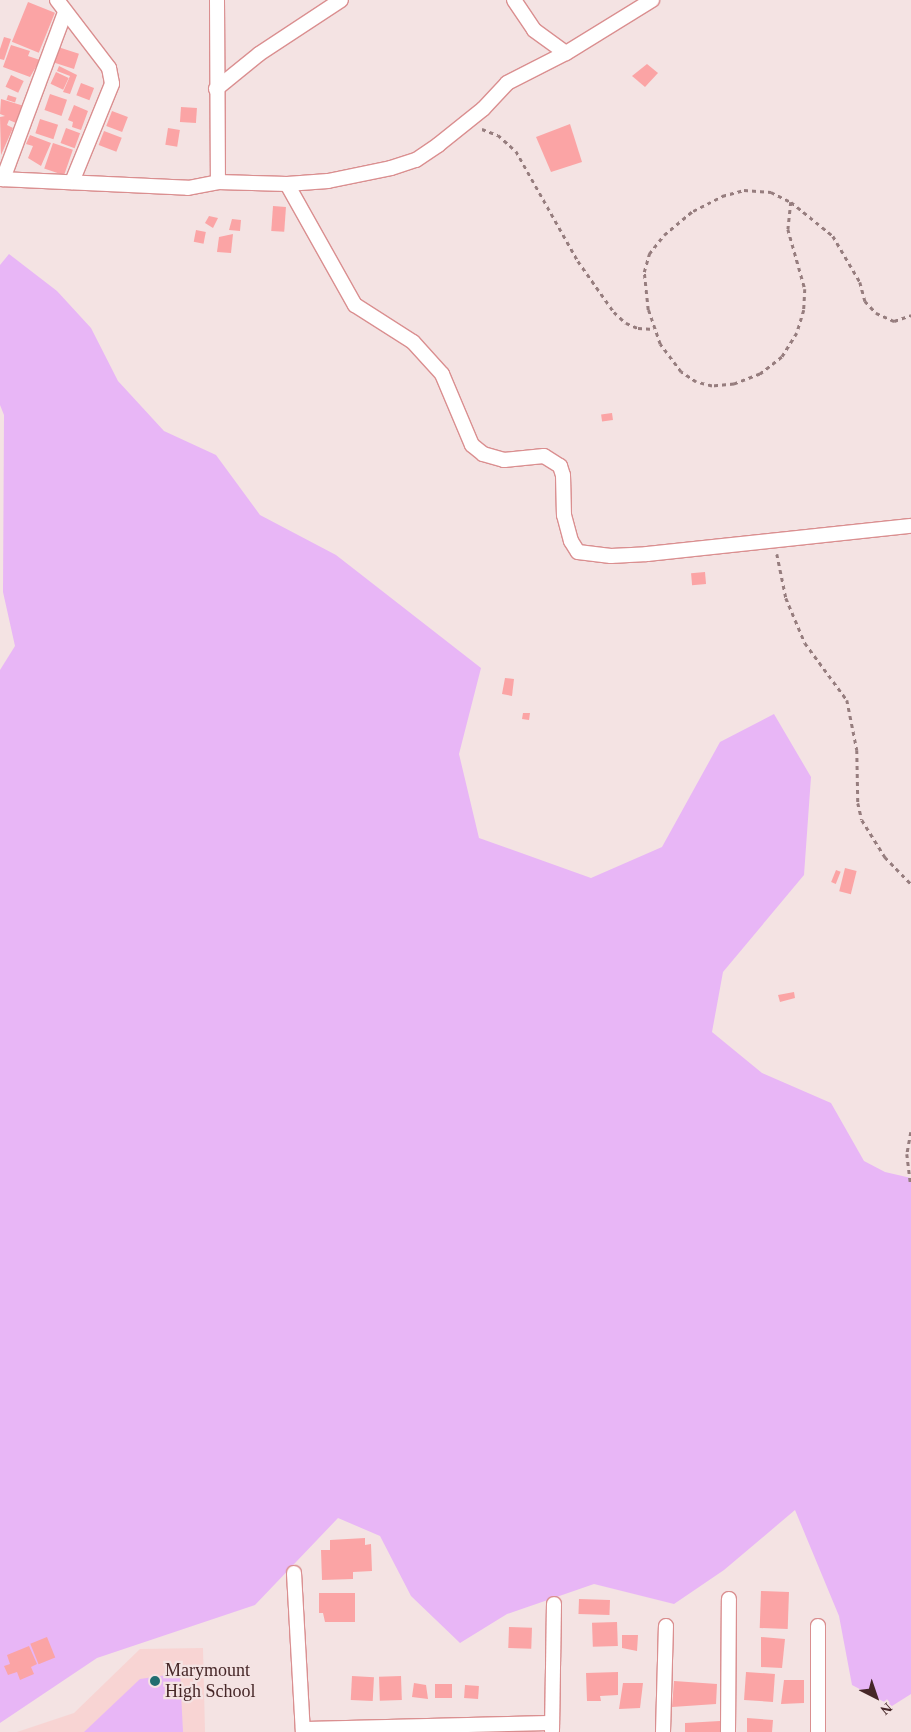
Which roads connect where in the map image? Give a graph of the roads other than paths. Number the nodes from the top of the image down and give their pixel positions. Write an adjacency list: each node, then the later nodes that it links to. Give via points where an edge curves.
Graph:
1 (57, 0): 6 (street)
2 (217, 0): 8 (street)
3 (341, 0): 8 (street, via 259,54)
4 (514, 0): 7 (street, via 534,30)
5 (652, 0): 7 (street)
6 (65, 12): 9 (street); 10 (street, via 109,68 112,84)
7 (566, 53): 12 (street, via 507,83 467,122 416,160 363,175)
8 (216, 89): 11 (street)
9 (2, 179): 10 (street)
10 (72, 182): 11 (street, via 188,188)
11 (218, 182): 12 (street)
12 (286, 184): 13 (street, via 355,305 414,342 442,374 472,445 483,454 504,460 544,456 560,466 564,475 564,515 571,541 578,552 611,556)
13 (911, 526)
14 (294, 1573): 20 (street)
15 (729, 1599): 22 (street)
16 (554, 1604): 19 (street)
17 (666, 1626): 21 (street)
18 (818, 1626): 23 (street)
19 (552, 1728): 20 (street)
20 (303, 1731)
21 (663, 1732)
22 (728, 1732)
23 (818, 1732)

